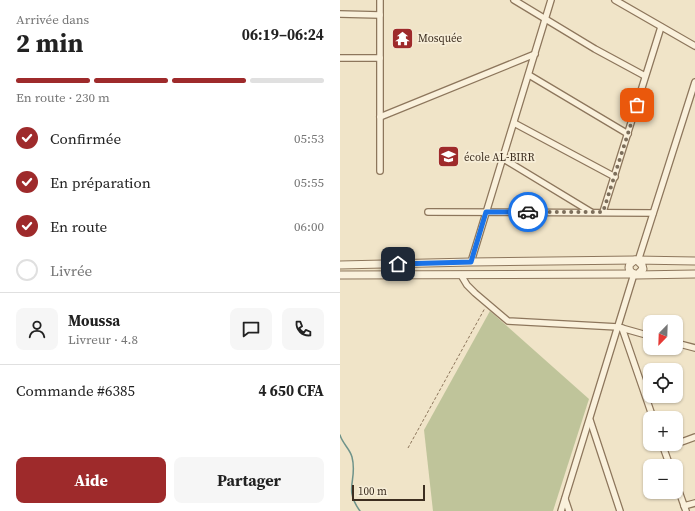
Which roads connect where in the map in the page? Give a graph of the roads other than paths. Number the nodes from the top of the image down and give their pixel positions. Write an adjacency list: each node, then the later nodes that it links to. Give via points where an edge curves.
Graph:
1 (380, 0): 6 (street)
2 (514, 0): 7 (street)
3 (551, 0): 7 (street)
4 (614, 0): 8 (street)
5 (340, 14): 6 (street)
6 (380, 15): 12 (street)
7 (546, 19): 10 (street); 14 (street)
8 (661, 26): 9 (street); 14 (street)
9 (695, 46)
10 (536, 54): 13 (street); 16 (street)
11 (340, 58): 12 (street)
12 (380, 58): 16 (street)
13 (529, 75): 17 (street); 18 (street)
14 (645, 76): 18 (street)
15 (695, 82): 26 (street)
16 (380, 117): 20 (street)
17 (514, 123): 19 (street); 21 (street)
18 (628, 134): 21 (street)
19 (502, 158): 23 (street); 24 (street)
20 (380, 171)
21 (615, 177): 25 (street)
22 (428, 212): 23 (street)
23 (486, 212): 24 (street); 29 (street)
24 (591, 212): 25 (street)
25 (603, 212): 26 (street)
26 (653, 212): 27 (street)
27 (636, 261): 28 (street); 29 (street); 31 (street, via 631,262 629,268 630,272)
28 (695, 261)
29 (471, 262): 30 (street)
30 (340, 265)
31 (635, 274): 32 (street); 34 (street); 35 (street)
32 (695, 274)
33 (340, 275): 34 (street)
34 (461, 275): 35 (street, via 467,285 508,321)
35 (620, 328): 36 (street); 39 (street); 40 (street)
36 (643, 334)
37 (683, 345): 38 (street)
38 (695, 348)
39 (650, 411)
40 (590, 419): 43 (street); 49 (street)
41 (695, 437): 42 (street)
42 (683, 441)
43 (565, 499): 47 (street); 48 (street)
44 (682, 499): 46 (street)
45 (695, 503): 46 (street)
46 (685, 509)
47 (561, 511)
48 (569, 511)
49 (620, 511)

